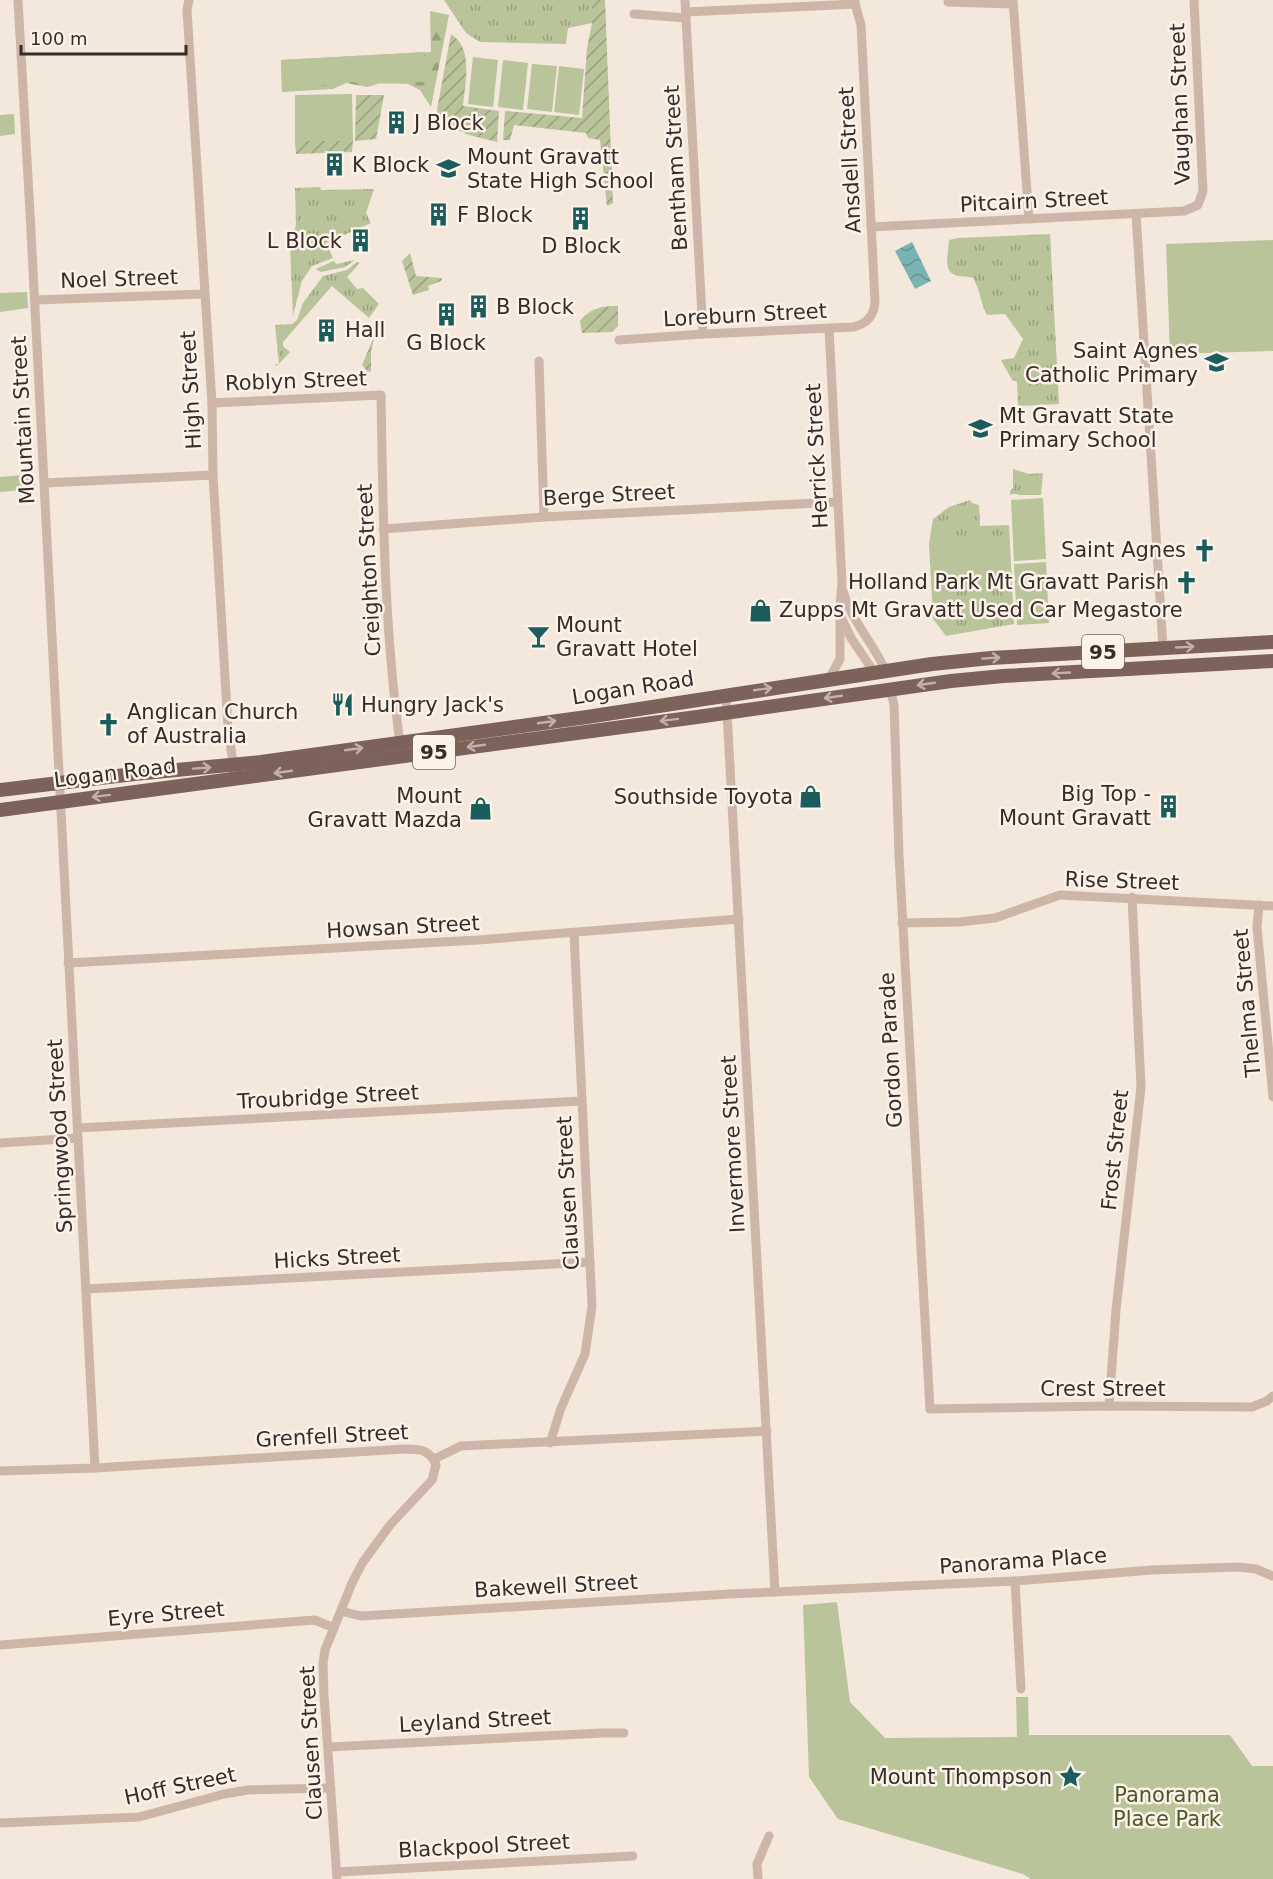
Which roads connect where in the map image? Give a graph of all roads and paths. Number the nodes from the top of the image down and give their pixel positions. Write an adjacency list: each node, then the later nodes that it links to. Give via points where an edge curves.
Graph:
1 (18, 0): 15 (street, Mountain Street)
2 (189, 0): 14 (street, High Street)
3 (685, 0): 9 (street, Bentham Street)
4 (1194, 0): 10 (street, Vaughan Street, via 1203,191)
5 (855, 2): 9 (street); 13 (street, Ansdell Street, via 861,25)
6 (948, 2): 7 (street)
7 (1013, 2): 12 (street)
8 (634, 14): 9 (street)
9 (686, 15): 18 (street, Bentham Street)
10 (1198, 206): 11 (street, Pitcairn Street, via 1184,212)
11 (1136, 214): 12 (street, Pitcairn Street); 31 (street)
12 (1029, 219): 13 (street, Pitcairn Street)
13 (871, 227): 16 (street, Ansdell Street, via 875,302)
14 (204, 294): 15 (street, Noel Street); 22 (street, High Street)
15 (35, 300): 24 (street, Mountain Street)
16 (870, 319): 17 (street, Loreburn Street, via 856,327)
17 (829, 328): 18 (street, Loreburn Street); 25 (street, Herrick Street)
18 (703, 334): 19 (street, Loreburn Street)
19 (619, 340)
20 (538, 361): 26 (street)
21 (381, 395): 22 (street, Roblyn Street); 27 (street, Creighton Street)
22 (212, 402): 23 (street, High Street)
23 (213, 475): 24 (street); 39 (street, High Street)
24 (45, 483): 40 (street, Mountain Street)
25 (837, 502): 26 (street, Berge Street); 28 (street, Herrick Street)
26 (544, 517): 27 (street, Berge Street)
27 (383, 529): 38 (street, Creighton Street, via 388,638)
28 (842, 582): 29 (street, Herrick Street); 33 (street, Herrick Street, via 852,615 875,649)
29 (840, 607): 33 (street, Herrick Street, via 845,628); 34 (street, via 841,654)
30 (1273, 642): 31 (main road, Logan Road / 95, one-way to 30)
31 (1163, 648): 33 (main road, Logan Road / 95, one-way to 31, via 991,658)
32 (1273, 661): 35 (main road, Logan Road / 95, one-way to 35, via 1004,676)
33 (879, 671): 34 (main road, Logan Road / 95); 35 (main road)
34 (829, 679): 36 (main road, Logan Road / 95, one-way to 34)
35 (890, 689): 37 (main road, Logan Road / 95, one-way to 37); 48 (street, Gordon Parade)
36 (726, 694): 37 (street, Invermore Street); 38 (main road, Logan Road / 95, one-way to 36)
37 (727, 712): 39 (main road, Logan Road / 95, one-way to 39); 47 (street, Invermore Street)
38 (400, 743): 39 (main road, Logan Road / 95, one-way to 38)
39 (234, 772): 40 (main road, Logan Road / 95, one-way to 39); 42 (main road, Logan Road / 95, one-way to 42)
40 (61, 782): 41 (main road, Logan Road / 95); 42 (street, Mountain Street)
41 (0, 790)
42 (61, 801): 43 (main road, Logan Road / 95); 50 (street, Springwood Street)
43 (0, 810)
44 (1132, 897): 45 (street, Rise Street); 48 (street, Rise Street, via 1060,895 995,918); 59 (street, Frost Street, via 1141,1087)
45 (1259, 905): 46 (street, Rise Street); 51 (street, Thelma Street, via 1257,927)
46 (1273, 906)
47 (739, 919): 49 (street, Howsan Street); 61 (street, Invermore Street)
48 (902, 923): 60 (street, Gordon Parade)
49 (574, 934): 50 (street, Howsan Street); 52 (street, Clausen Street)
50 (68, 963): 53 (street, Springwood Street)
51 (1273, 1097)
52 (581, 1101): 53 (street, Troubridge Street); 56 (street, Clausen Street)
53 (78, 1128): 54 (street, Springwood Street)
54 (78, 1138): 55 (street); 57 (street, Springwood Street)
55 (0, 1143)
56 (590, 1262): 57 (street, Hicks Street); 62 (street, Clausen Street, via 592,1306 585,1354)
57 (86, 1289): 64 (street, Springwood Street)
58 (1273, 1396): 59 (street, Crest Street, via 1252,1407)
59 (1109, 1406): 60 (street, Crest Street)
60 (930, 1409)
61 (766, 1431): 62 (street, Grenfell Street); 68 (street, Invermore Street)
62 (550, 1443): 63 (street, Grenfell Street, via 460,1446)
63 (434, 1459): 64 (street, Grenfell Street, via 429,1452 404,1449); 69 (street, Clausen Street, via 432,1480 376,1542)
64 (95, 1468): 65 (street, Grenfell Street)
65 (0, 1471)
66 (1273, 1576): 67 (street, Panorama Place, via 1238,1567)
67 (1015, 1581): 68 (street, Panorama Place); 72 (street)
68 (774, 1592): 69 (street, Bakewell Street, via 361,1616)
69 (341, 1611): 70 (street, Clausen Street)
70 (334, 1628): 71 (street, Eyre Street, via 315,1620); 74 (street, Clausen Street, via 323,1664)
71 (0, 1645)
72 (1021, 1689)
73 (624, 1733): 74 (street, Leyland Street)
74 (329, 1748): 75 (street, Clausen Street)
75 (331, 1788): 76 (street, Hoff Street, via 248,1790 140,1817); 79 (street, Clausen Street)
76 (0, 1823)
77 (769, 1836): 80 (street, via 757,1864)
78 (633, 1856): 79 (street, Blackpool Street)
79 (337, 1876)
80 (758, 1879)

